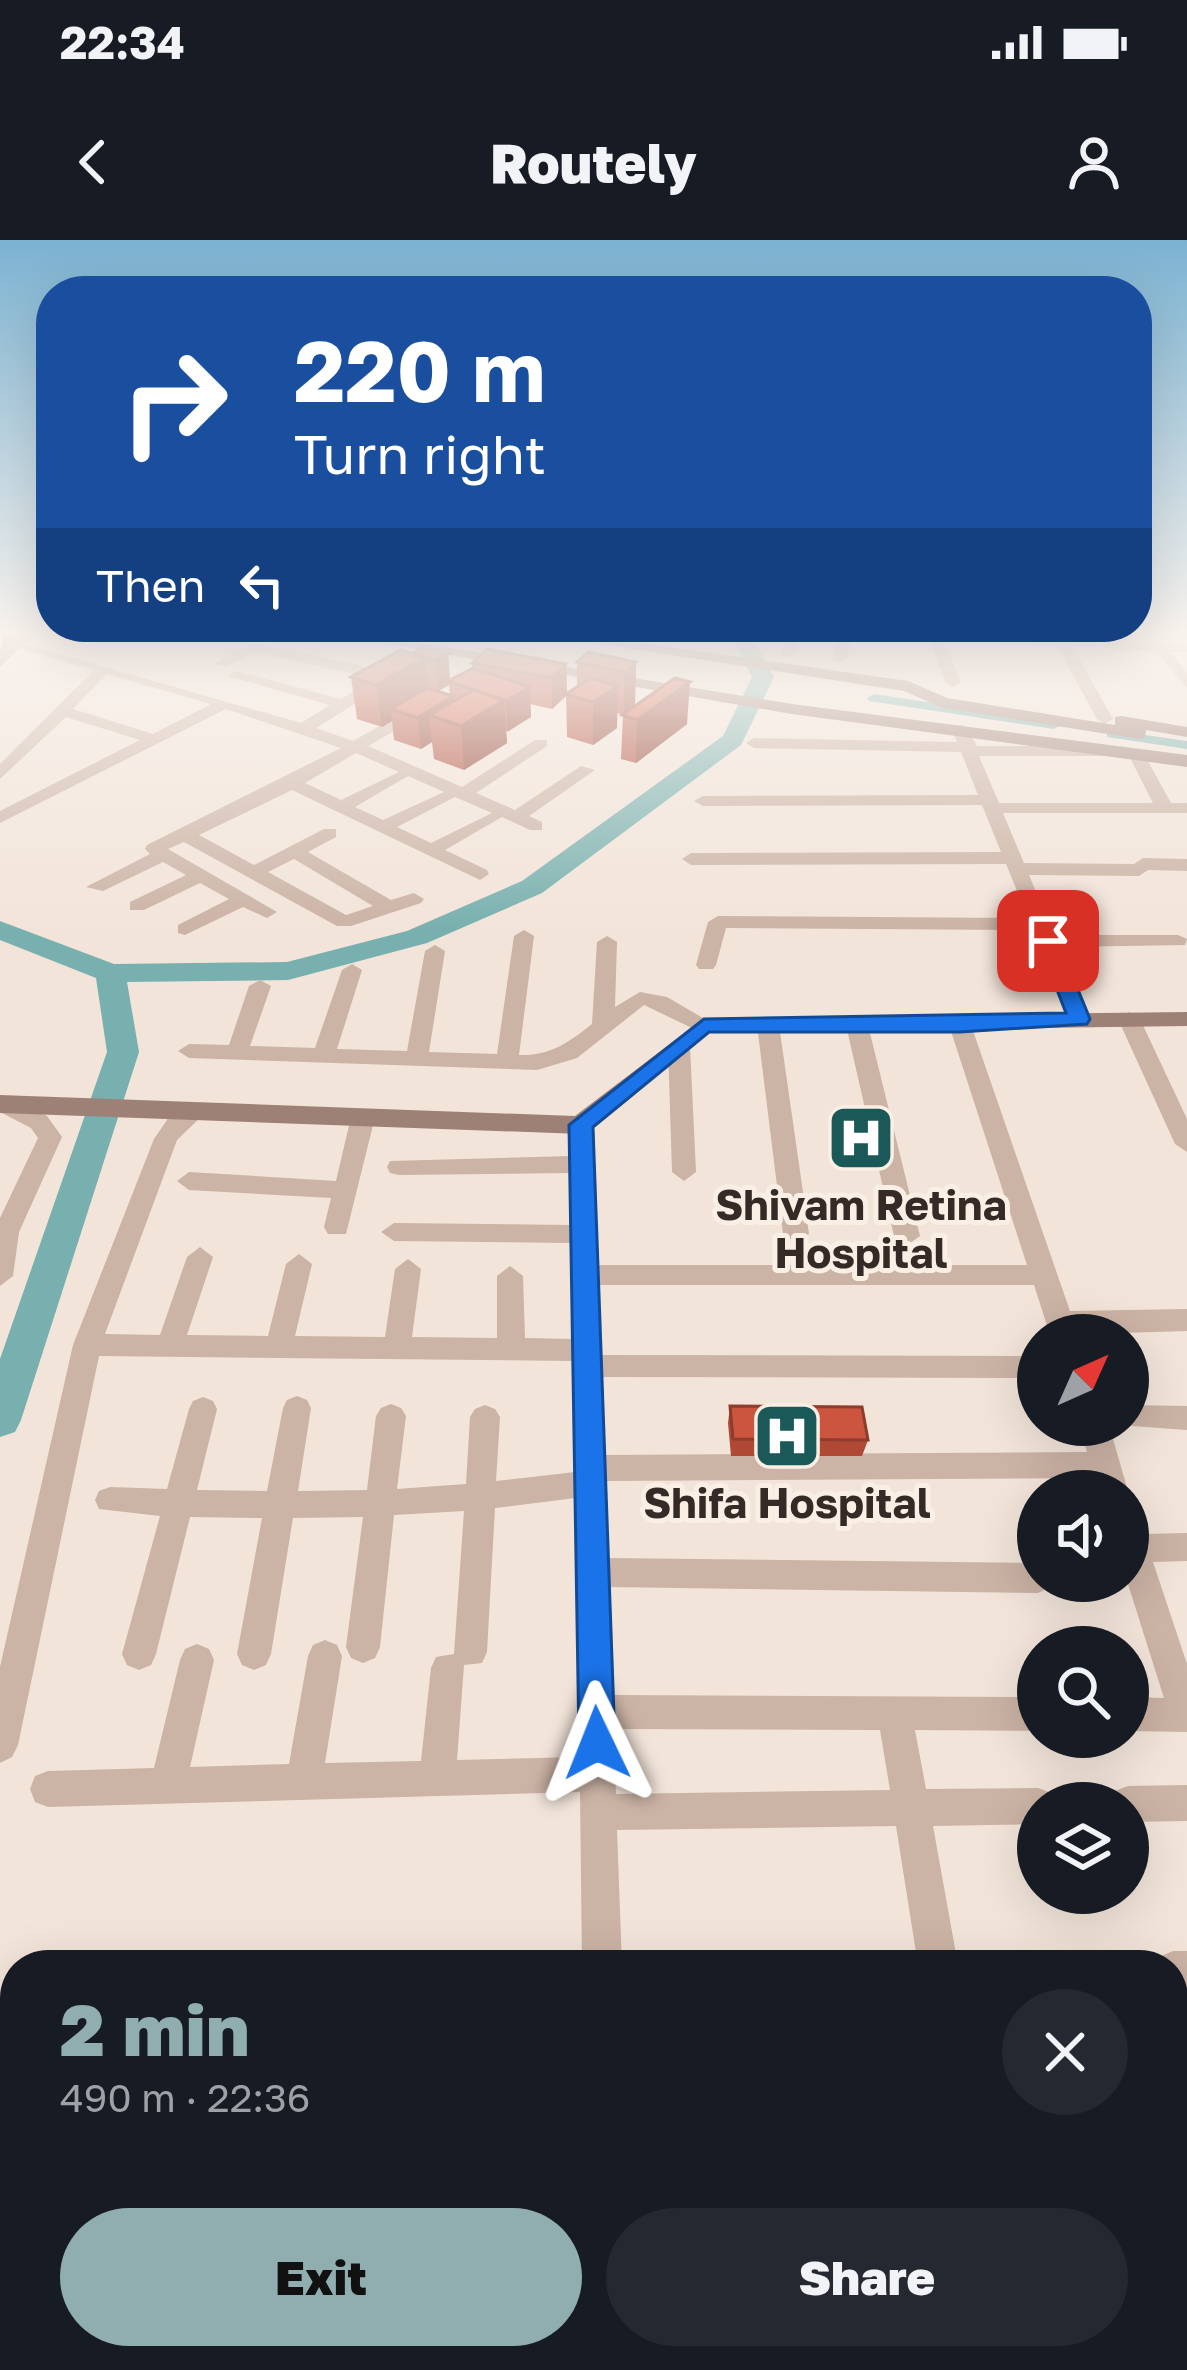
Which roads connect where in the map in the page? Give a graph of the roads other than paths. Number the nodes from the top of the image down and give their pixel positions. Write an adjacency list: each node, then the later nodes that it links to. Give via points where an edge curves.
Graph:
1 (43, 731): 18 (street)
2 (129, 731): 9 (street)
3 (169, 731): 9 (street)
4 (310, 731): 14 (street)
5 (385, 731): 14 (street)
6 (941, 731): 13 (main road)
7 (1002, 731): 16 (main road)
8 (1128, 731): 10 (main road)
9 (153, 739): 28 (street)
10 (1187, 741)
11 (541, 743): 21 (street)
12 (754, 743): 13 (street)
13 (967, 743): 15 (main road); 23 (street)
14 (358, 748): 20 (street); 21 (street)
15 (1128, 752): 16 (main road); 25 (street)
16 (1187, 757)
17 (586, 770): 27 (street)
18 (0, 774)
19 (400, 777): 24 (street)
20 (292, 783): 24 (street); 33 (street)
21 (454, 795): 27 (street); 31 (street)
22 (703, 801): 23 (street)
23 (992, 804): 25 (street); 38 (street)
24 (341, 807): 31 (street)
25 (1166, 808): 26 (street)
26 (1187, 808)
27 (516, 817): 30 (street)
28 (0, 818)
29 (493, 818): 34 (street)
30 (536, 826)
31 (383, 827): 34 (street)
32 (330, 833): 35 (street)
33 (184, 834): 36 (street, via 154,849); 40 (street)
34 (431, 850): 41 (street)
35 (294, 851): 40 (street); 47 (street)
36 (161, 856): 42 (street); 43 (street)
37 (691, 859): 38 (street)
38 (1016, 864): 39 (street); 50 (street)
39 (1187, 865)
40 (254, 872): 47 (street, via 344,922)
41 (480, 874)
42 (199, 876): 44 (street); 46 (street)
43 (96, 887)
44 (243, 898): 48 (street); 49 (street)
45 (414, 899): 47 (street)
46 (137, 906)
47 (390, 908)
48 (267, 912)
49 (185, 929)
50 (1044, 933): 52 (street); 55 (street, via 718,922); 58 (street)
51 (524, 937): 71 (street)
52 (1178, 941)
53 (607, 942): 61 (street)
54 (435, 950): 70 (street)
55 (706, 965)
56 (352, 970): 69 (street)
57 (260, 986): 68 (street)
58 (1079, 1019): 59 (main road); 65 (main road)
59 (1129, 1019): 60 (main road); 76 (street)
60 (1187, 1019)
61 (603, 1025): 62 (street, via 640,998); 71 (street, via 560,1059)
62 (704, 1025): 63 (main road); 66 (main road)
63 (768, 1025): 64 (main road); 85 (street)
64 (856, 1025): 65 (main road); 86 (street)
65 (960, 1025): 91 (street)
66 (679, 1046): 75 (main road); 79 (street)
67 (188, 1052): 68 (street)
68 (236, 1053): 69 (street)
69 (324, 1056): 70 (street)
70 (417, 1059): 71 (street)
71 (507, 1062)
72 (2, 1104): 73 (main road); 92 (street, via 39,1122 50,1137 6,1232)
73 (185, 1112): 74 (main road); 97 (street, via 166,1138)
74 (363, 1117): 75 (main road); 81 (street)
75 (581, 1125): 77 (street)
76 (1187, 1144)
77 (582, 1164): 78 (street); 84 (street)
78 (399, 1166)
79 (684, 1172)
80 (188, 1181): 81 (street)
81 (346, 1190): 82 (street)
82 (337, 1227)
83 (394, 1232): 84 (street)
84 (584, 1234): 90 (street)
85 (796, 1234)
86 (907, 1237)
87 (200, 1258): 98 (street)
88 (299, 1264): 99 (street)
89 (408, 1269): 100 (street)
90 (585, 1275): 91 (street); 102 (street)
91 (1042, 1275): 94 (street)
92 (0, 1276)
93 (511, 1276): 101 (street)
94 (1056, 1314)
95 (1187, 1320): 96 (street)
96 (1149, 1323)
97 (87, 1345): 98 (street); 132 (street)
98 (170, 1346): 99 (street)
99 (279, 1347): 100 (street)
100 (397, 1348): 101 (street)
101 (511, 1349): 102 (street)
102 (585, 1358): 103 (street); 110 (street)
103 (1017, 1366)
104 (297, 1408): 115 (street)
105 (203, 1409): 116 (street)
106 (391, 1417): 114 (street)
107 (485, 1417): 113 (street)
108 (1149, 1417): 109 (street)
109 (1187, 1418)
110 (592, 1475): 111 (street); 113 (street); 119 (street)
111 (1017, 1477)
112 (110, 1500): 116 (street)
113 (480, 1500): 114 (street); 134 (street)
114 (380, 1501): 115 (street); 122 (street)
115 (280, 1502): 116 (street); 124 (street)
116 (179, 1504): 123 (street)
117 (1187, 1547): 118 (street)
118 (1149, 1557)
119 (592, 1572): 120 (street); 127 (street)
120 (1017, 1578)
121 (1147, 1602): 131 (street)
122 (363, 1647)
123 (140, 1654)
124 (254, 1654)
125 (325, 1656): 135 (street)
126 (197, 1660): 136 (street)
127 (596, 1712): 128 (street); 133 (street)
128 (895, 1713): 129 (street); 141 (street)
129 (1017, 1714)
130 (1149, 1714): 131 (street)
131 (1187, 1715)
132 (0, 1745)
133 (598, 1774): 134 (street); 142 (street)
134 (437, 1779): 135 (street)
135 (304, 1782): 136 (street)
136 (168, 1786): 137 (street)
137 (48, 1789)
138 (1187, 1803): 139 (street)
139 (1149, 1804)
140 (1017, 1806): 141 (street)
141 (911, 1809): 142 (street); 144 (street)
142 (598, 1812): 143 (street)
143 (602, 1950)
144 (935, 1950)

